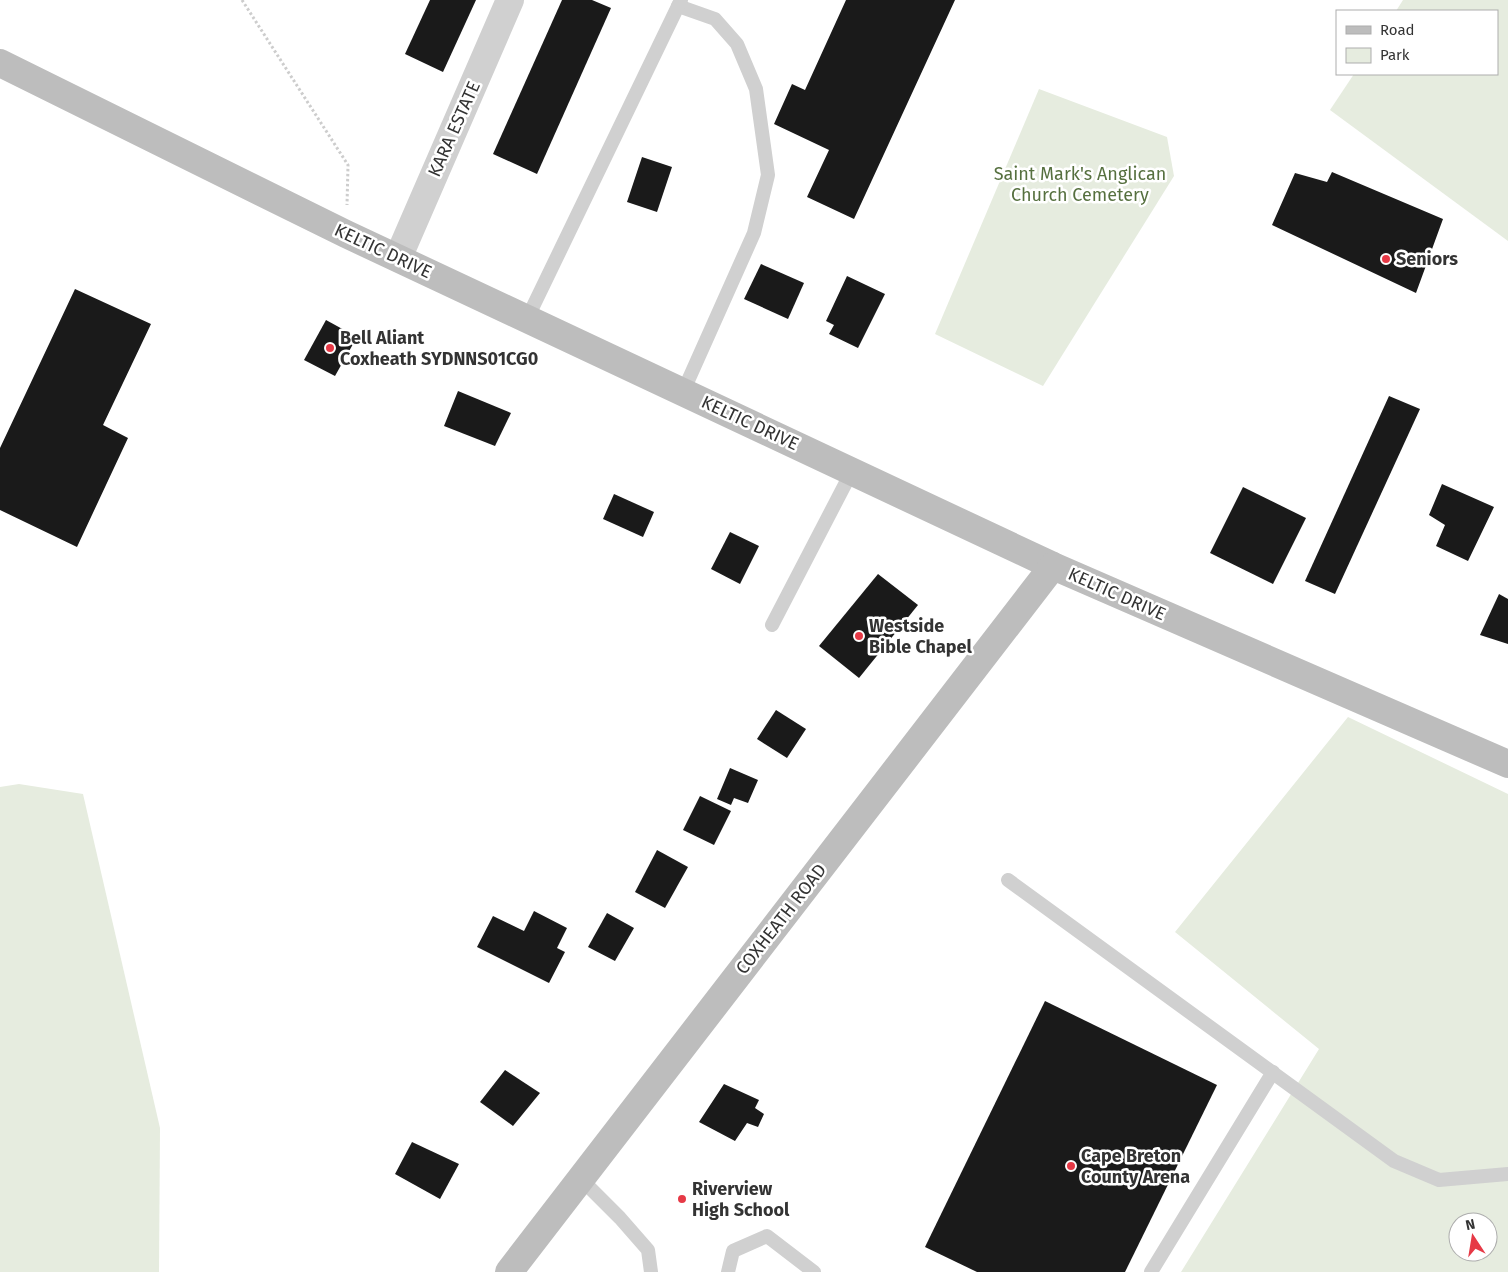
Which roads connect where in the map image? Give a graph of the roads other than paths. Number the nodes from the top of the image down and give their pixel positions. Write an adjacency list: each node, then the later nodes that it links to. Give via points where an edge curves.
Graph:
1 (510, 0): 4 (street, KARA ESTATE)
2 (680, 3): 5 (lane); 6 (lane, via 715,19 737,44 756,89 768,175 754,233)
3 (0, 63): 4 (main road, KELTIC DRIVE)
4 (398, 258): 5 (main road, KELTIC DRIVE)
5 (527, 319): 6 (main road, KELTIC DRIVE)
6 (683, 392): 7 (main road, KELTIC DRIVE)
7 (852, 472): 8 (main road, KELTIC DRIVE); 9 (lane)
8 (1053, 566): 10 (main road, KELTIC DRIVE); 14 (main road, COXHEATH ROAD)
9 (772, 625)
10 (1508, 764)
11 (1008, 880): 12 (lane)
12 (1273, 1072): 13 (lane, via 1394,1161 1440,1180); 19 (lane)
13 (1508, 1174)
14 (580, 1179): 15 (main road, COXHEATH ROAD); 16 (lane, via 648,1250)
15 (509, 1272)
16 (651, 1272)
17 (728, 1272): 18 (lane, via 733,1251 767,1236)
18 (814, 1272)
19 (1151, 1272)

